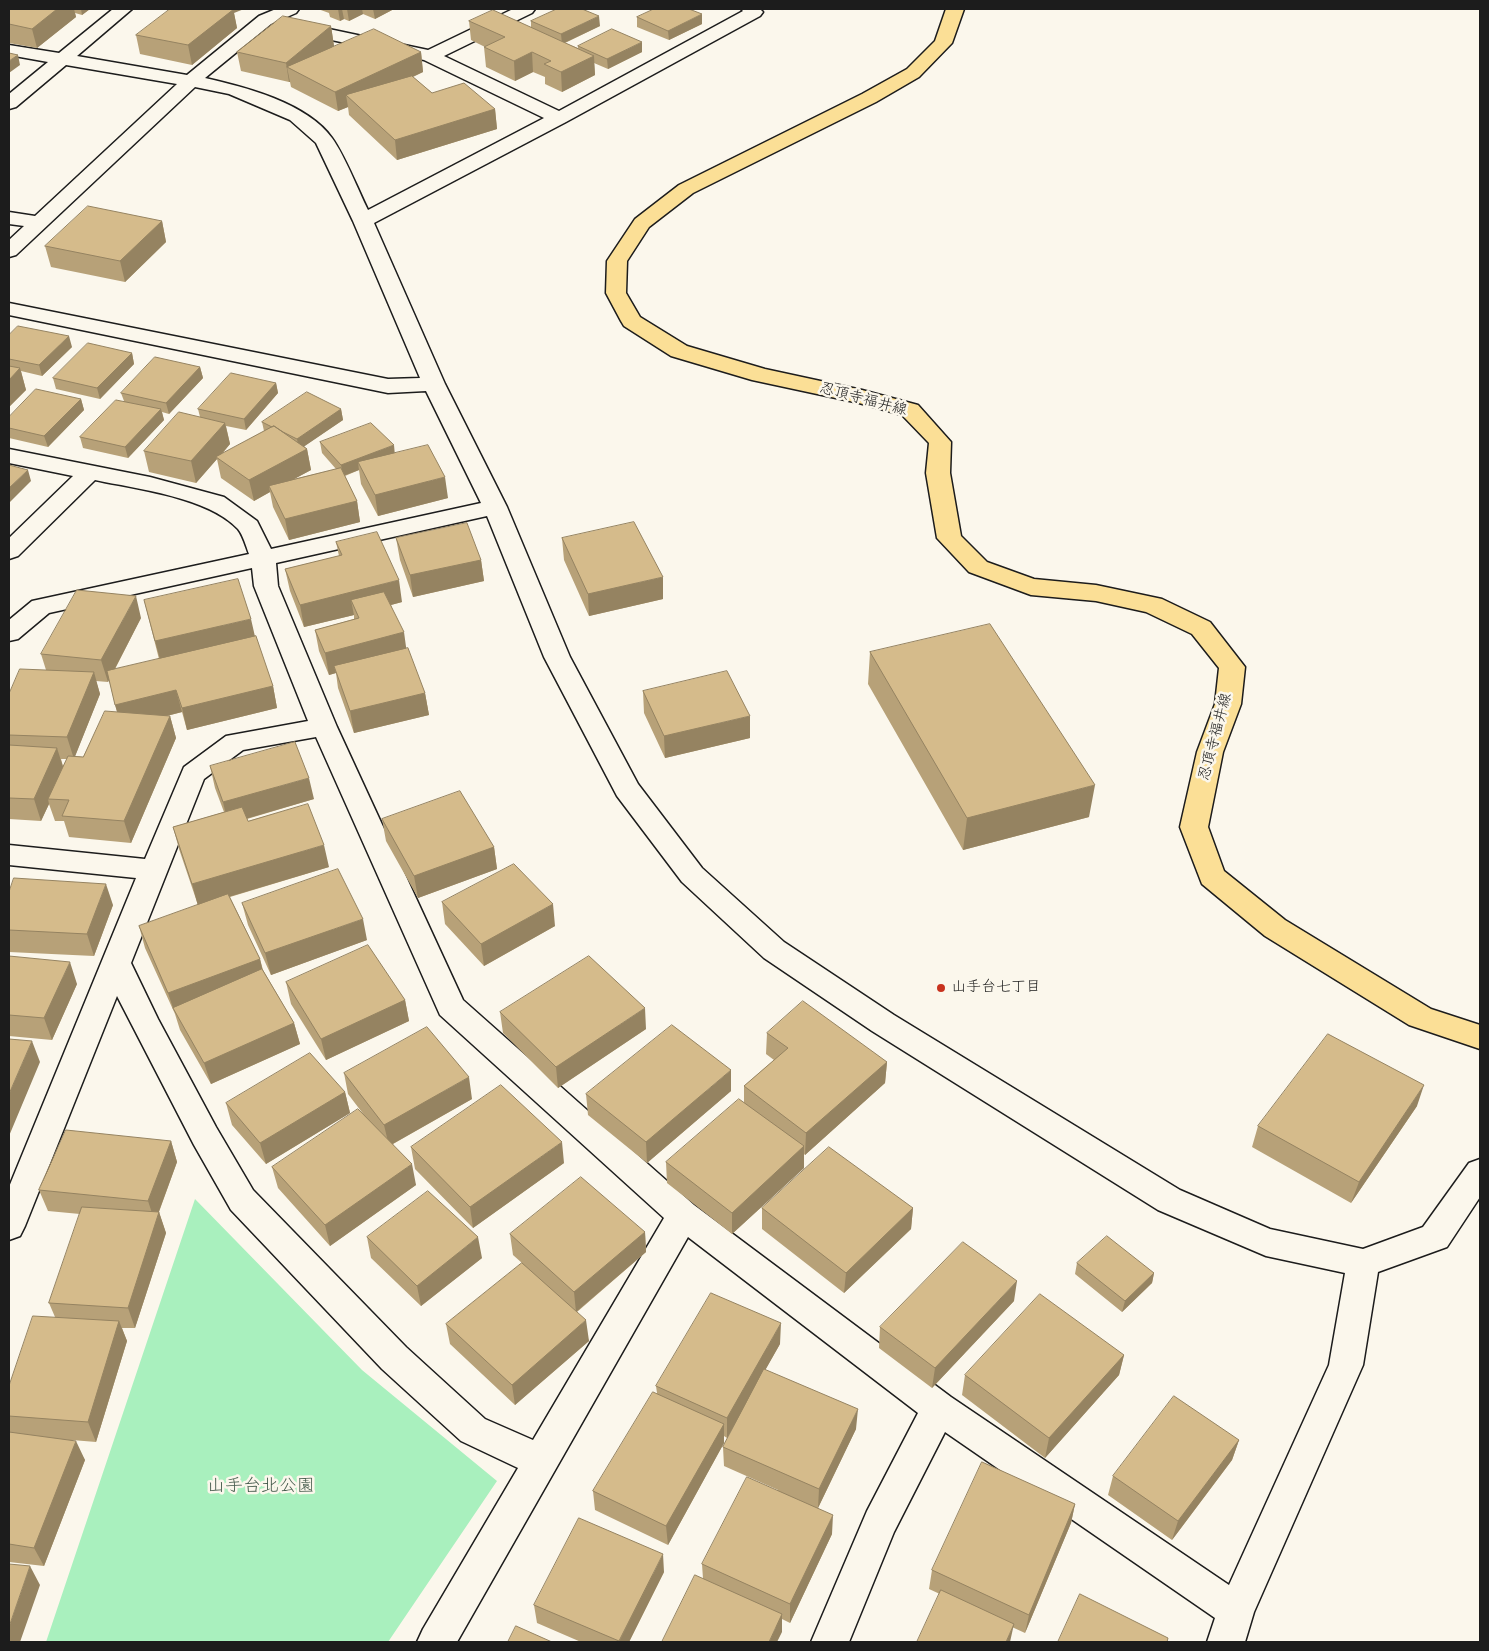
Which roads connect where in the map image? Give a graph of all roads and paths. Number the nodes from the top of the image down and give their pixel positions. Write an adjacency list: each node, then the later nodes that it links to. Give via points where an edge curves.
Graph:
1 (123, 9): 9 (street)
2 (290, 9): 6 (street)
3 (526, 9): 8 (street)
4 (750, 9): 12 (street, via 754,12)
5 (955, 9): 29 (main road, 忍頂寺福井線, via 943,42 912,73 869,98 686,189 642,223 617,261 616,293 632,321 679,351 760,375 910,410 940,442 938,474 949,538 978,567 1032,587 1096,593 1153,605 1201,628 1232,667 1228,704 1210,752 1194,827 1212,877 1274,928 1420,1017)
6 (265, 20): 8 (street); 10 (street)
7 (9, 50): 9 (street)
8 (430, 56): 12 (street)
9 (64, 59): 10 (street); 11 (street)
10 (191, 81): 14 (street, via 234,90 297,116 324,140); 15 (street)
11 (9, 103)
12 (559, 118): 14 (street)
13 (9, 218): 15 (street)
14 (363, 221): 18 (street)
15 (39, 223): 16 (street)
16 (9, 251)
17 (9, 309): 18 (street, via 388,386)
18 (434, 384): 21 (street)
19 (9, 456): 20 (street)
20 (90, 472): 22 (street); 23 (street, via 216,502 249,526)
21 (495, 507): 23 (street); 33 (street, via 557,657 627,789 692,875 774,950 883,1023 1169,1200 1266,1242)
22 (9, 551)
23 (262, 558): 24 (street, via 41,607); 25 (street, via 266,586)
24 (9, 633)
25 (324, 728): 27 (street, via 235,742 193,774); 31 (street, via 451,1007)
26 (9, 855): 27 (street)
27 (154, 870): 28 (street)
28 (116, 963): 32 (street); 35 (street, via 205,1136 242,1200 394,1358 473,1430)
29 (1480, 1037)
30 (1480, 1172): 33 (street, via 1435,1237)
31 (682, 1215): 34 (street); 35 (street)
32 (9, 1226)
33 (1363, 1263): 36 (street, via 1346,1365)
34 (939, 1408): 36 (street); 38 (street, via 880,1523)
35 (540, 1461): 37 (street)
36 (1231, 1626)
37 (436, 1642)
38 (830, 1642)

